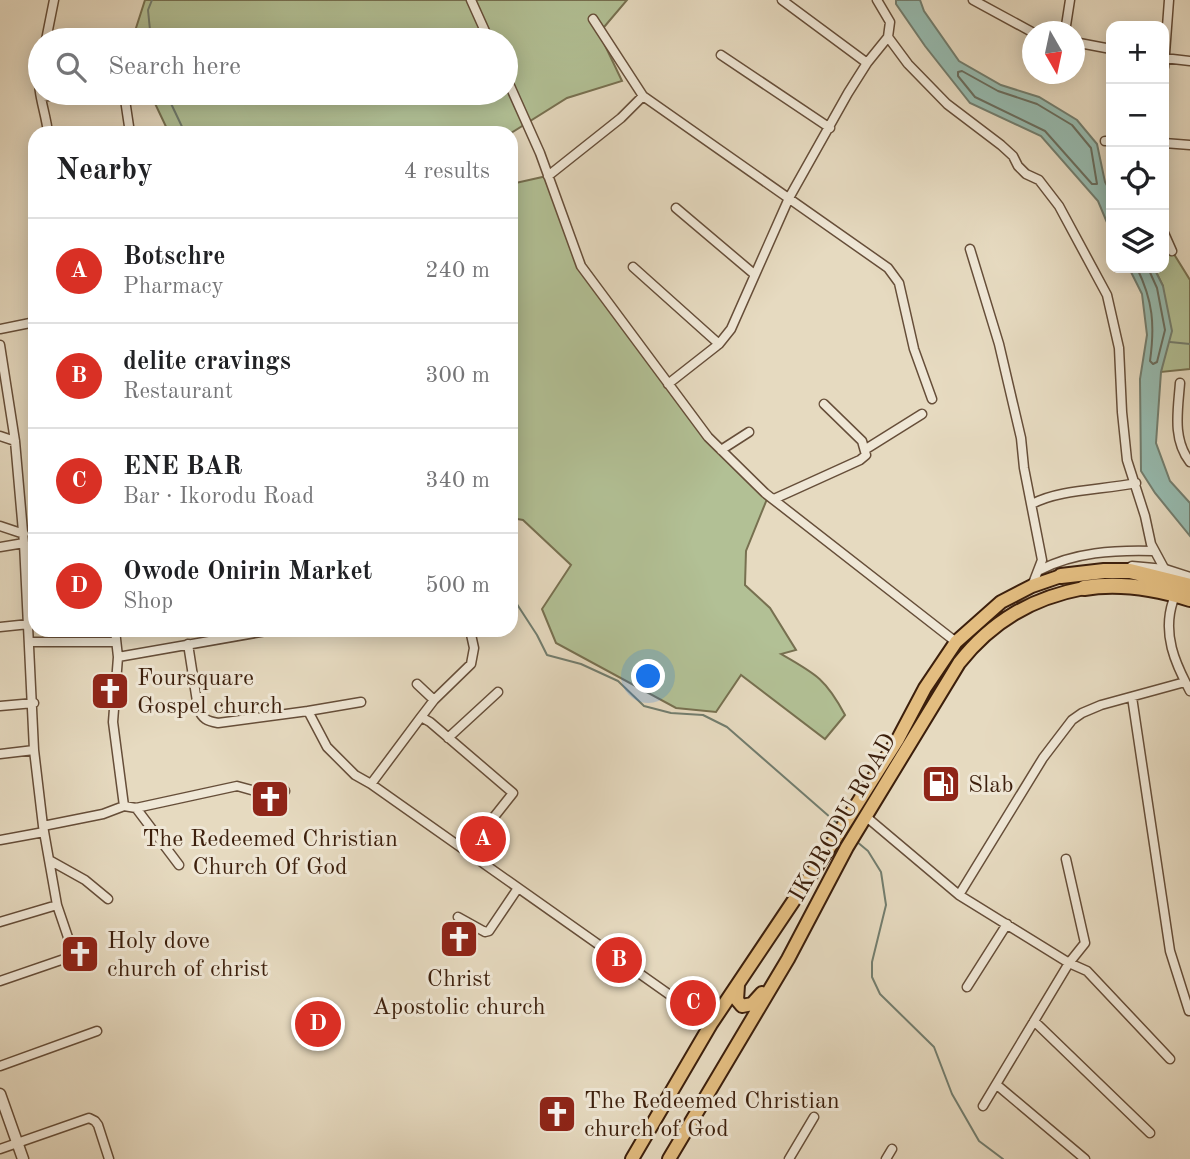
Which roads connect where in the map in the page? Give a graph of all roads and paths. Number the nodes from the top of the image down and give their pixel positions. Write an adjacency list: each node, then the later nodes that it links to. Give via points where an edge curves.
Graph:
1 (54, 0): 12 (street)
2 (471, 0): 13 (street)
3 (782, 0): 20 (street)
4 (877, 0): 14 (street, via 890,22)
5 (973, 0): 11 (street)
6 (1070, 0): 9 (street)
7 (1169, 0): 10 (street)
8 (593, 19): 21 (street)
9 (1067, 21)
10 (1167, 21)
11 (1022, 27)
12 (48, 28)
13 (484, 28)
14 (888, 37): 20 (street); 53 (street, via 947,104 1007,150 1026,174 1039,180 1064,215 1113,312 1127,460)
15 (1085, 44): 16 (street)
16 (1106, 48)
17 (721, 55): 27 (street)
18 (1169, 59): 19 (street)
19 (1190, 61)
20 (867, 63): 27 (street)
21 (643, 96): 30 (street); 31 (street)
22 (43, 105): 25 (street)
23 (126, 105): 26 (street)
24 (518, 105): 30 (street)
25 (47, 126)
26 (129, 126)
27 (830, 128): 31 (street)
28 (1169, 144): 29 (street)
29 (1190, 145)
30 (548, 176): 43 (street, via 581,266)
31 (789, 198): 37 (street); 44 (street, via 895,276)
32 (676, 208): 37 (street)
33 (1169, 244): 35 (street)
34 (970, 249): 55 (street, via 1011,393)
35 (1172, 251)
36 (633, 267): 40 (street)
37 (754, 274): 40 (street, via 731,329)
38 (28, 323): 39 (street)
39 (0, 329)
40 (719, 344): 43 (street)
41 (0, 345): 49 (street)
42 (1180, 383): 52 (street, via 1178,434)
43 (668, 384): 51 (street)
44 (932, 399)
45 (824, 404): 50 (street)
46 (922, 414): 50 (street)
47 (749, 432): 51 (street)
48 (0, 436): 49 (street)
49 (15, 441): 57 (street)
50 (866, 449): 54 (street, via 860,460)
51 (721, 450): 54 (street)
52 (1190, 462)
53 (1136, 483): 55 (street, via 1063,494); 59 (street)
54 (774, 499): 80 (street)
55 (1032, 504): 60 (street)
56 (0, 526): 57 (street)
57 (24, 538): 58 (street); 70 (street)
58 (0, 547)
59 (1153, 551): 60 (street, via 1071,556); 61 (street)
60 (1040, 570): 64 (street)
61 (1165, 570): 62 (street, IKORODU ROAD, via 1104,567); 63 (street, IKORODU ROAD)
62 (1061, 576): 64 (highway, IKORODU ROAD); 65 (highway, IKORODU ROAD, via 1130,571)
63 (1190, 578)
64 (1032, 586): 80 (highway, IKORODU ROAD, via 1001,603)
65 (1190, 586)
66 (1084, 587): 67 (highway, IKORODU ROAD, via 1124,585); 68 (street, IKORODU ROAD, via 1128,589); 102 (highway, IKORODU ROAD, via 1039,600 996,625 964,656)
67 (1190, 599)
68 (1173, 601): 69 (street, IKORODU ROAD); 84 (street, via 1169,641)
69 (1190, 606)
70 (28, 607)
71 (28, 624): 72 (street)
72 (0, 627)
73 (30, 637): 78 (street)
74 (116, 637): 79 (street)
75 (198, 637): 81 (street)
76 (232, 637): 81 (street)
77 (472, 637): 89 (street, via 471,664)
78 (30, 642): 79 (street); 91 (street)
79 (116, 642): 83 (street)
80 (956, 642): 119 (highway, IKORODU ROAD)
81 (198, 643): 82 (street)
82 (188, 644): 83 (street); 93 (street, via 198,708 206,720 218,723)
83 (118, 657): 100 (street, via 113,722)
84 (1185, 682): 86 (street); 88 (street)
85 (417, 684): 89 (street)
86 (1190, 691)
87 (498, 692): 95 (street)
88 (1132, 697): 110 (street, via 1101,705 1072,720); 121 (street, via 1170,951)
89 (434, 700): 94 (street)
90 (361, 702): 93 (street)
91 (34, 703): 92 (street); 96 (street)
92 (0, 706)
93 (308, 711): 98 (street, via 327,747)
94 (421, 717): 95 (street); 98 (street)
95 (448, 738): 105 (street, via 513,793)
96 (34, 750): 97 (street); 103 (street)
97 (0, 754)
98 (371, 784): 105 (street)
99 (285, 792): 101 (street, via 266,794 237,786)
100 (124, 806): 101 (street); 103 (street)
101 (136, 808): 108 (street)
102 (865, 825): 110 (street); 116 (highway, IKORODU ROAD)
103 (44, 829): 104 (street); 107 (street)
104 (0, 840)
105 (467, 851): 109 (street)
106 (1066, 859): 117 (street, via 1085,943)
107 (51, 861): 111 (street); 112 (street)
108 (179, 865)
109 (518, 888): 113 (street, via 489,931); 123 (street)
110 (959, 895): 115 (street)
111 (108, 899)
112 (57, 905): 114 (street); 118 (street, via 72,948 70,957)
113 (458, 917)
114 (0, 922)
115 (1007, 924): 117 (street); 120 (street)
116 (788, 959): 119 (highway, via 752,1004 737,1000); 138 (highway, IKORODU ROAD)
117 (1069, 964): 122 (street); 125 (street, via 1087,971)
118 (0, 981)
119 (739, 982): 123 (highway, IKORODU ROAD)
120 (967, 987)
121 (1189, 1011)
122 (1034, 1021): 127 (street); 131 (street)
123 (711, 1024): 137 (highway, IKORODU ROAD)
124 (97, 1031): 126 (street)
125 (1170, 1059)
126 (0, 1066)
127 (997, 1085): 129 (street); 141 (street)
128 (0, 1094): 132 (street)
129 (983, 1107)
130 (814, 1117): 139 (street)
131 (1150, 1133)
132 (17, 1142): 133 (street); 135 (street); 136 (street, via 92,1119)
133 (0, 1149)
134 (891, 1149): 140 (street)
135 (23, 1159)
136 (109, 1159)
137 (632, 1159)
138 (668, 1159)
139 (789, 1159)
140 (886, 1159)
141 (1085, 1159)

